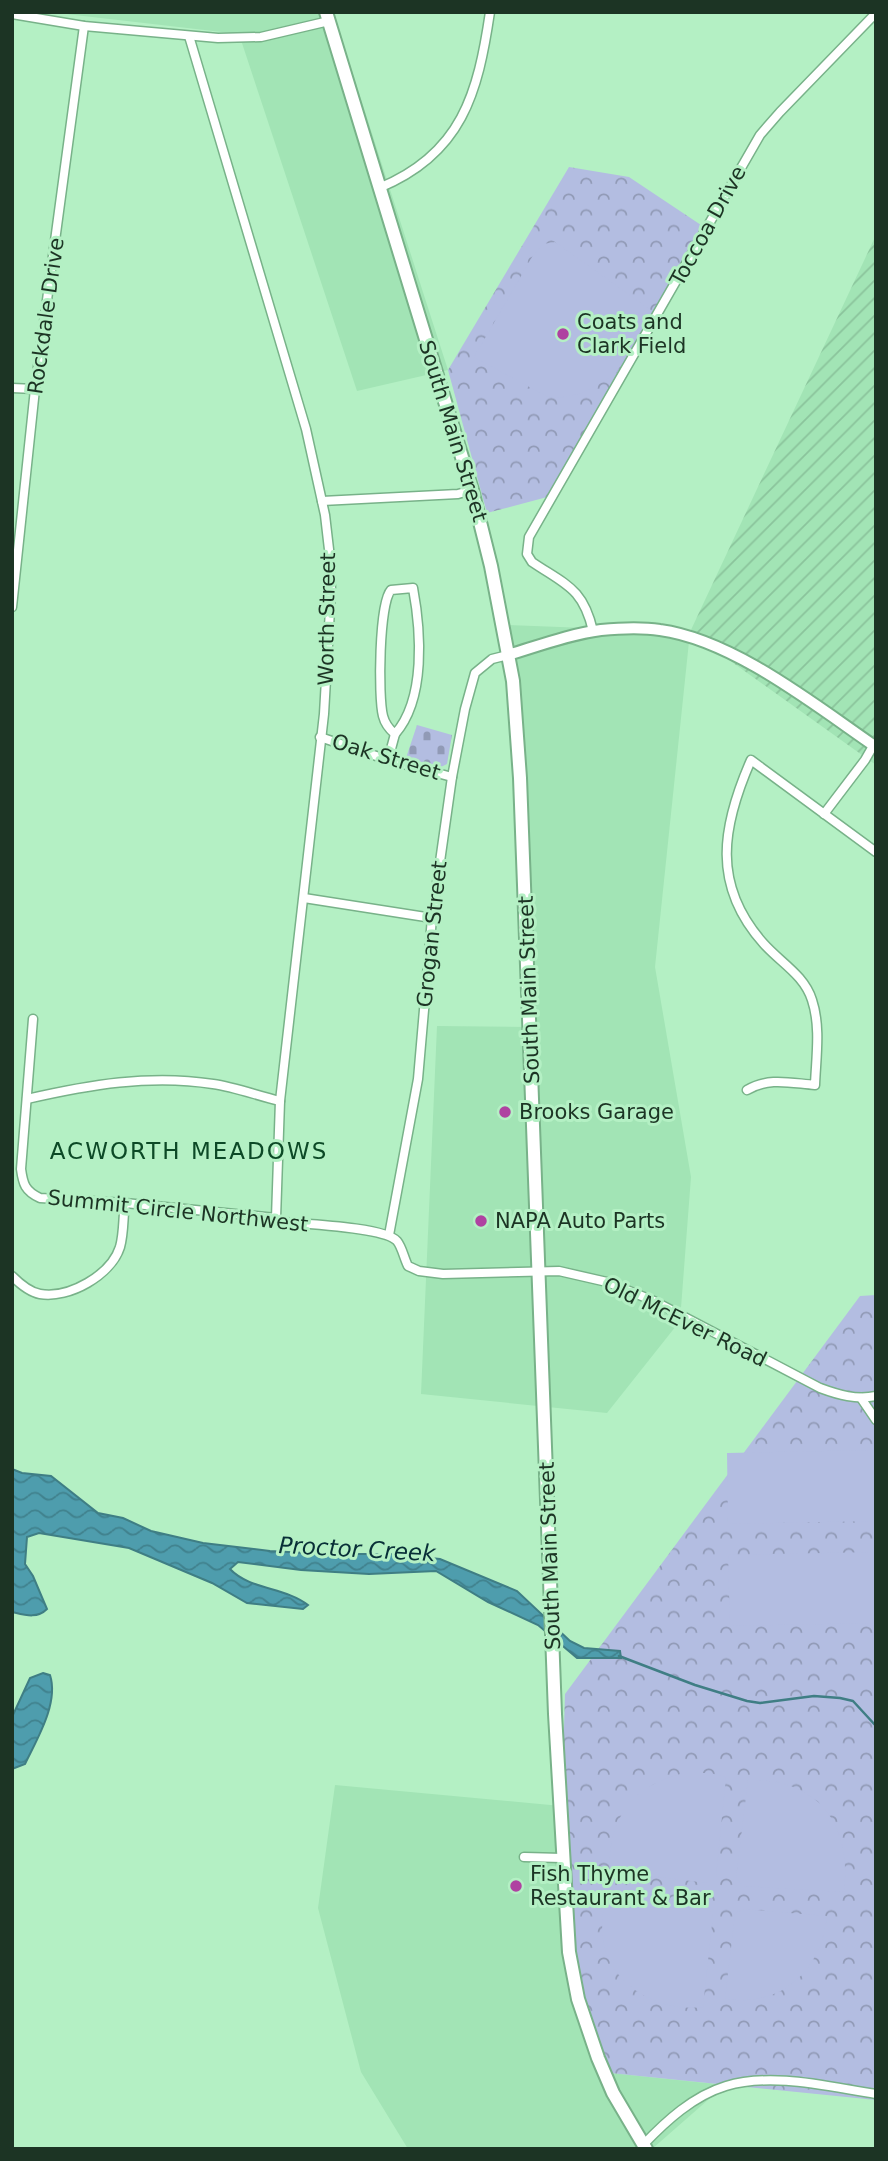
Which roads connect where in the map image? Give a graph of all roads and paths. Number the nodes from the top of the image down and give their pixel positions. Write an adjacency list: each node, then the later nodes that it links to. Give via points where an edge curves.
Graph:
1 (490, 12): 7 (street, via 482,65 461,121 438,149)
2 (876, 13): 13 (street, Toccoa Drive, via 760,135 529,537 527,554 532,562 581,598)
3 (12, 14): 5 (street)
4 (327, 17): 6 (street, via 261,37); 7 (main road, South Main Street)
5 (84, 26): 6 (street); 9 (street, Rockdale Drive)
6 (189, 36): 11 (street, Worth Street, via 306,429)
7 (379, 188): 10 (main road, South Main Street)
8 (12, 388): 9 (street)
9 (35, 389): 12 (street, Rockdale Drive)
10 (472, 490): 11 (street); 14 (main road, South Main Street)
11 (322, 501): 16 (street, Worth Street, via 331,592)
12 (12, 607)
13 (593, 631): 14 (street); 17 (street, via 662,630 707,643 774,678)
14 (508, 654): 19 (street, Grogan Street, via 486,663 472,679); 31 (main road, South Main Street, via 521,788)
15 (395, 734): 15 (street, via 409,713 419,660 413,588 391,590 383,611 382,710); 18 (street)
16 (320, 737): 18 (street, Oak Street); 22 (street, Worth Street)
17 (875, 744): 20 (street)
18 (388, 760): 19 (street, Oak Street)
19 (452, 777): 23 (street, Grogan Street)
20 (824, 814): 21 (street); 25 (street, via 751,760 729,820 730,880 753,930 806,987 817,1032 814,1085 772,1080)
21 (876, 852)
22 (304, 898): 23 (street); 27 (street, Worth Street)
23 (432, 918): 30 (street, Grogan Street, via 418,1079)
24 (33, 1020): 26 (street, Summit Circle Northwest)
25 (747, 1090)
26 (27, 1099): 27 (street, via 91,1085 150,1080 213,1084); 28 (street, Summit Circle Northwest, via 21,1169 28,1193 40,1198)
27 (280, 1101): 29 (street, Worth Street)
28 (125, 1203): 29 (street, Summit Circle Northwest); 32 (street, via 120,1246 110,1266 88,1283 66,1292 41,1294 21,1286)
29 (276, 1219): 30 (street, Summit Circle Northwest)
30 (389, 1235): 31 (street, Old McEver Road, via 407,1263 419,1271)
31 (540, 1270): 34 (street, Old McEver Road, via 578,1273 607,1282 654,1301 820,1388); 37 (main road, South Main Street)
32 (12, 1276)
33 (876, 1396): 34 (street, Old McEver Road)
34 (861, 1398): 35 (street)
35 (876, 1420)
36 (524, 1857): 37 (street)
37 (562, 1858): 39 (main road, South Main Street, via 569,1952 580,2008 613,2093)
38 (876, 2094): 39 (street, via 779,2081 726,2086 685,2108 661,2126)
39 (643, 2148)

